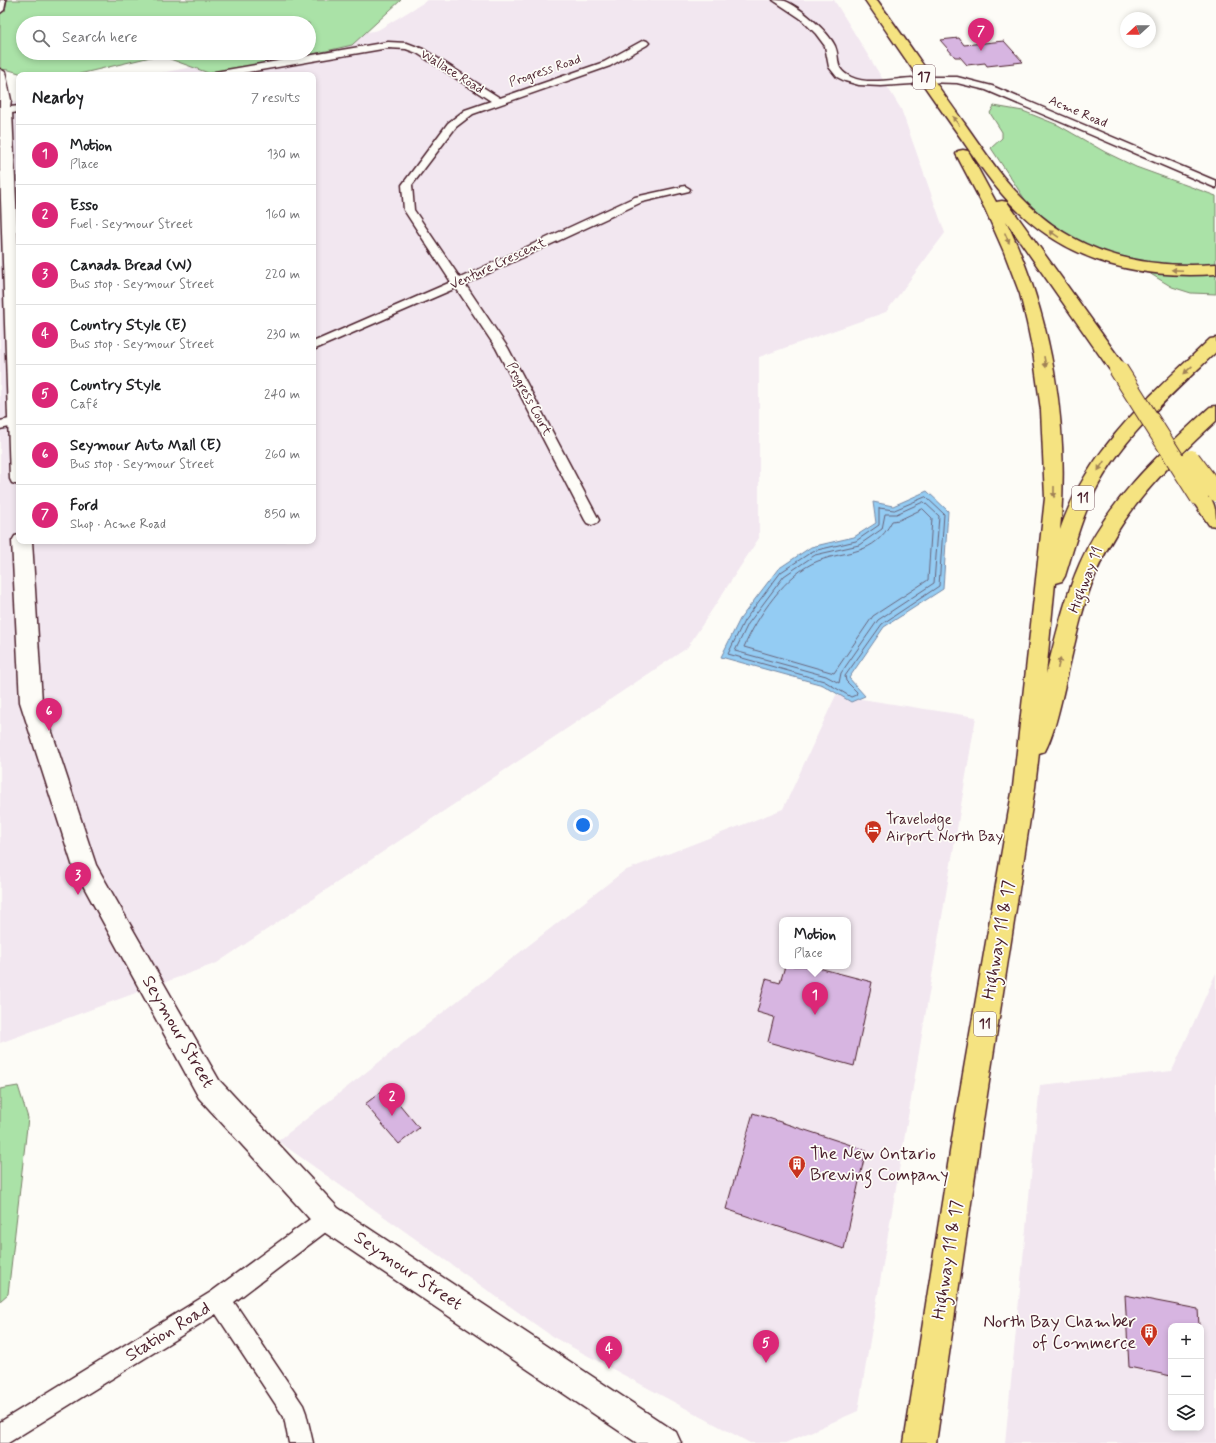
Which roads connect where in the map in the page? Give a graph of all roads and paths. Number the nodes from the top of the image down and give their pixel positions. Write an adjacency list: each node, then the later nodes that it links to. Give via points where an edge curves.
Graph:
1 (2, 0): 5 (street)
2 (777, 0): 12 (street, via 815,25 830,46 835,69 846,78 870,84)
3 (859, 0): 12 (highway, 17)
4 (871, 0): 11 (highway, 17)
5 (0, 10)
6 (644, 43): 14 (street, Progress Road, via 607,64)
7 (316, 57): 14 (street, Wallace Road, via 388,45 407,46 420,51)
8 (302, 60): 10 (street, Wallace Road)
9 (0, 72): 15 (street)
10 (232, 72)
11 (926, 80): 12 (highway); 16 (highway, 17, one-way to 11); 17 (street, Acme Road, via 957,80 989,88)
12 (912, 81): 13 (highway, 17)
13 (920, 93)
14 (498, 102): 20 (street, Progress Road, via 469,112 452,125 407,185 409,210)
15 (8, 111): 24 (street)
16 (965, 150): 19 (highway, one-way to 16, via 1189,271 1152,268 1121,262 1078,248 1057,236 1026,212); 27 (highway, bridge, via 996,182); 32 (highway, one-way to 32, via 1018,266 1038,328 1049,388 1054,498)
17 (1216, 185)
18 (685, 189): 20 (street, Venture Crescent, via 620,206)
19 (1216, 269)
20 (458, 284): 22 (street, Venture Crescent); 28 (street, Progress Court, via 502,348)
21 (1216, 343): 32 (highway, Highway 11 / 11, one-way to 32, via 1126,432 1093,478 1077,509 1056,573)
22 (316, 345)
23 (1216, 411): 30 (highway, Highway 11 / 11, via 1147,477)
24 (12, 422): 26 (street)
25 (1216, 431): 30 (highway, via 1192,448)
26 (16, 455)
27 (1208, 494): 29 (highway)
28 (592, 520)
29 (1216, 520)
30 (1102, 540): 32 (highway, Highway 11 / 11, one-way to 30, via 1060,659 1075,604 1090,562)
31 (22, 544): 34 (street, Seymour Street, via 31,702 85,867 209,1089)
32 (1041, 699): 33 (highway, Highway 11 / 11)
33 (1024, 788): 39 (highway, Highway 11 & 17 / 11, via 970,1114)
34 (328, 1218): 35 (street, Station Road); 38 (street, Seymour Street)
35 (219, 1300): 36 (street, Station Road); 37 (street, via 295,1413)
36 (0, 1435)
37 (302, 1443)
38 (664, 1443)
39 (920, 1443)

